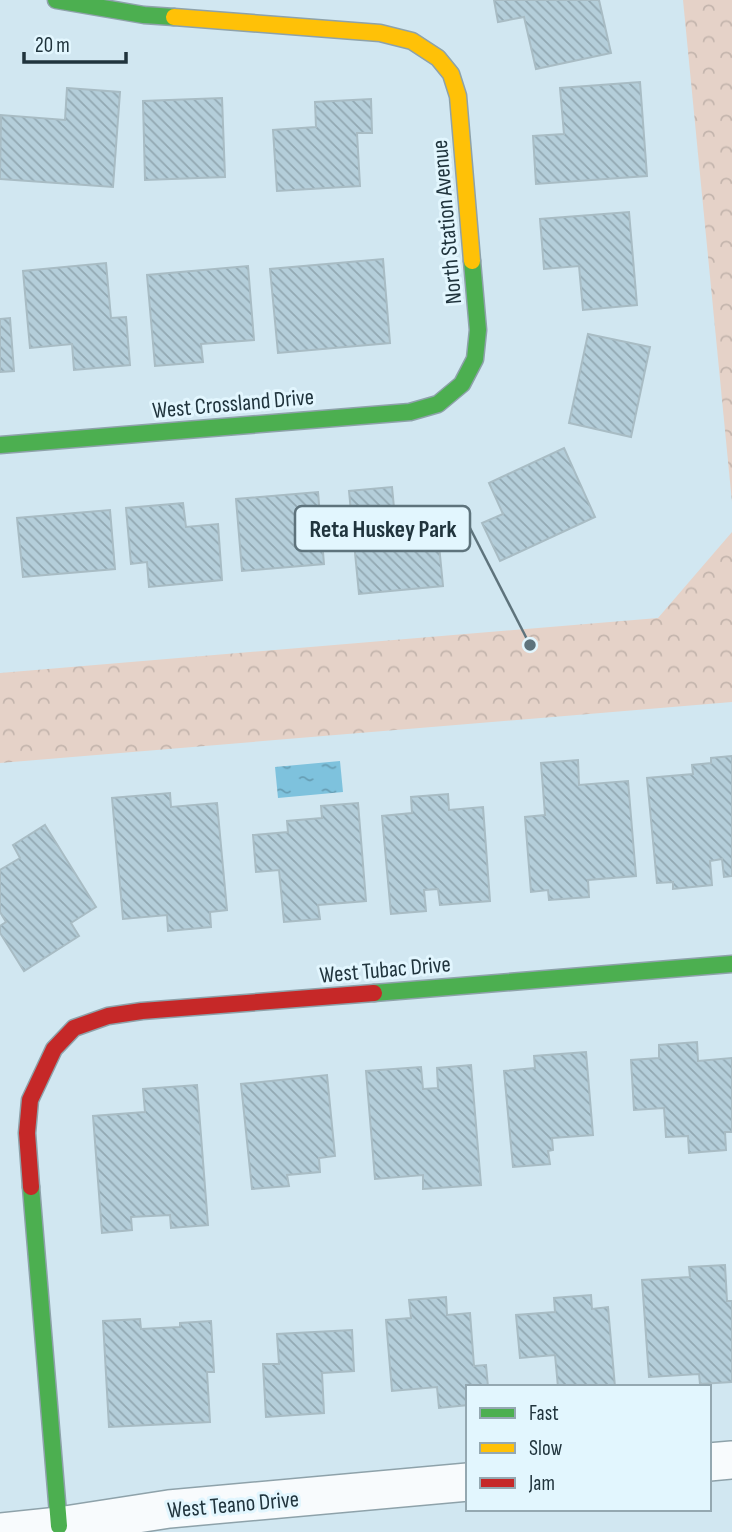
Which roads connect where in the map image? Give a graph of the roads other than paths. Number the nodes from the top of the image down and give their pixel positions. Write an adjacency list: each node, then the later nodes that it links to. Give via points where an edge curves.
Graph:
1 (56, 0): 2 (street, North Station Avenue, via 144,15 380,33 412,41 438,58 451,74 458,96 478,330 475,359)
2 (462, 384): 3 (street, West Crossland Drive, via 438,404 410,412)
3 (0, 445)
4 (732, 964): 8 (street, West Tubac Drive, via 142,1011 74,1028 54,1049 30,1100 27,1133)
5 (732, 1460): 6 (street)
6 (711, 1462)
7 (466, 1482): 8 (street, West Teano Drive, via 169,1509)
8 (59, 1526): 9 (street, West Teano Drive)
9 (0, 1532)

